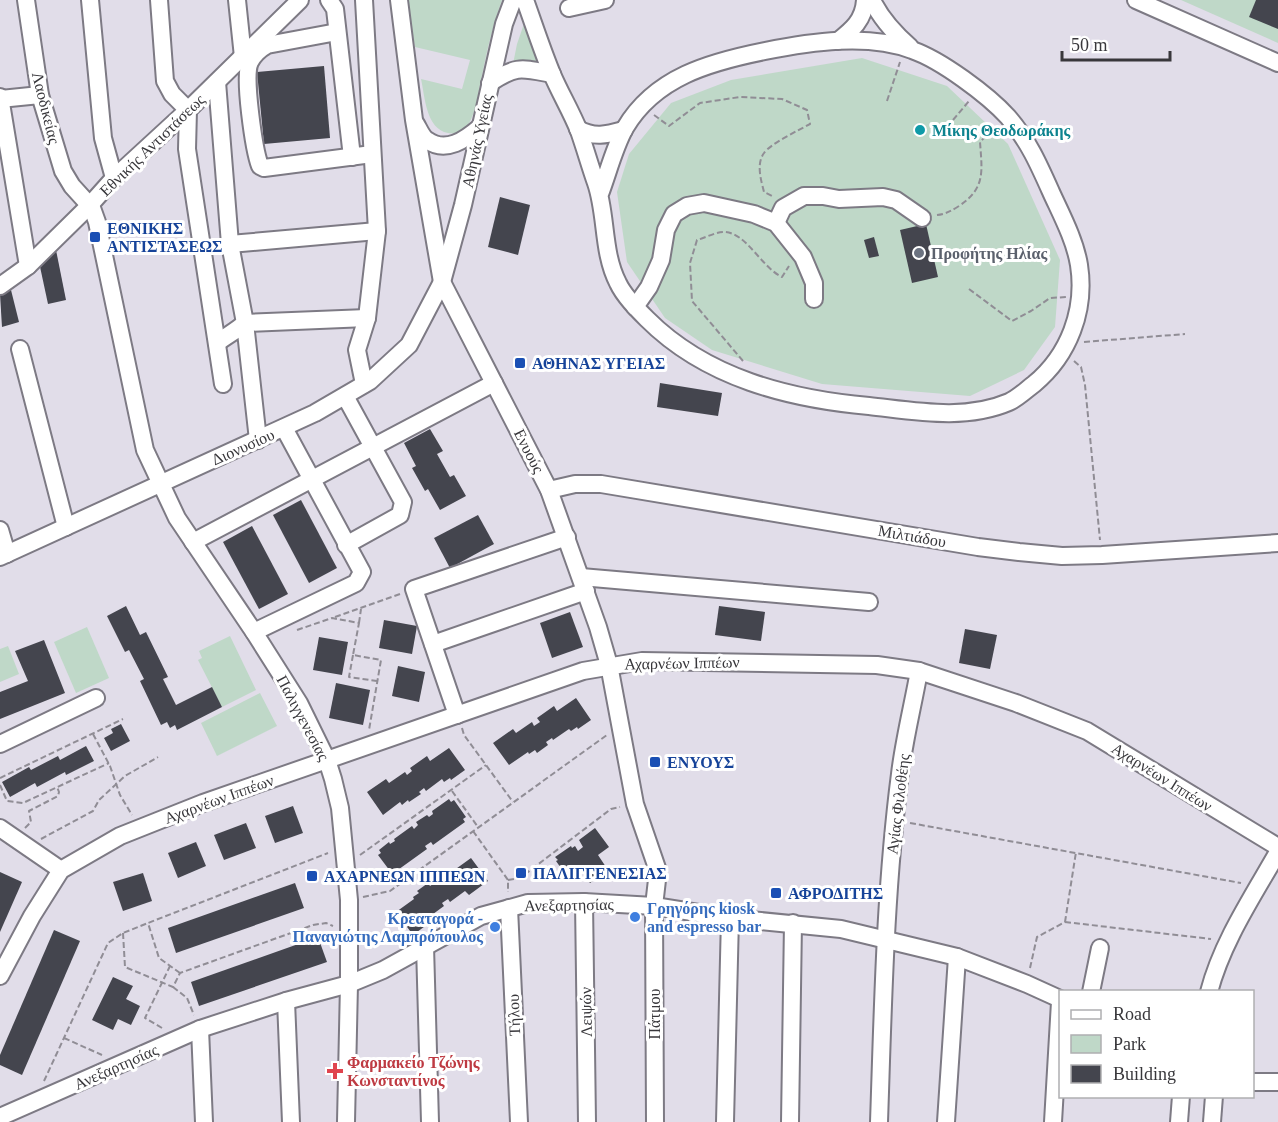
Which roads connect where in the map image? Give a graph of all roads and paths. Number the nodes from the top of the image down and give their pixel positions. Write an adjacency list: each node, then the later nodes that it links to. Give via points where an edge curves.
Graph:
1 (26, 0): 25 (street, Λαοδικείας)
2 (90, 0): 38 (street, via 102,138)
3 (159, 0): 29 (street, via 165,81)
4 (237, 0): 19 (street)
5 (300, 0): 19 (street, Εθνικής Αντιστάσεως)
6 (329, 0): 16 (street, via 335,9)
7 (364, 0): 36 (street)
8 (399, 0): 31 (street, Ενυούς)
9 (513, 0): 23 (street, Αθηνάς Υγείας)
10 (525, 0): 21 (street)
11 (605, 0): 15 (street)
12 (865, 0): 17 (street, via 856,26)
13 (872, 0): 18 (street)
14 (1136, 0): 20 (street)
15 (569, 8)
16 (338, 32): 37 (street); 37 (street, via 258,50 249,63 247,75 255,150 264,168)
17 (838, 41): 18 (street, via 874,42); 28 (street, via 723,59 684,74 659,89)
18 (909, 49): 24 (street); 27 (path)
19 (243, 57): 22 (street, Εθνικής Αντιστάσεως)
20 (1278, 63)
21 (552, 74): 23 (street, via 508,70); 34 (street)
22 (217, 82): 29 (street, Εθνικής Αντιστάσεως); 45 (street)
23 (490, 83): 33 (street, Αθηνάς Υγείας)
24 (979, 90): 30 (street); 32 (path)
25 (40, 95): 26 (street); 41 (street, Λαοδικείας, via 63,171)
26 (0, 99): 47 (street)
27 (887, 101)
28 (642, 106): 35 (street); 40 (path, via 669,126 700,103 740,97 782,99 807,110 810,124 764,153 759,171 764,192)
29 (188, 110): 38 (street, Εθνικής Αντιστάσεως); 57 (street, via 187,149)
30 (1007, 116): 42 (path, via 980,142 982,172 973,196 947,214); 51 (street, via 1030,145 1064,220 1079,263)
31 (414, 120): 33 (street, via 426,140 439,145 465,140); 48 (street, Ενυούς)
32 (953, 120)
33 (480, 127): 48 (street, Αθηνάς Υγείας)
34 (578, 129): 35 (street, via 589,135 605,136); 39 (street)
35 (624, 130): 39 (street)
36 (372, 154): 37 (street); 44 (street)
37 (352, 157)
38 (114, 178): 41 (street, Εθνικής Αντιστάσεως)
39 (600, 194): 53 (street, via 609,255 618,283)
40 (777, 199)
41 (89, 206): 47 (street, Εθνικής Αντιστάσεως); 69 (street, Λαοδικείας, via 97,222 145,450)
42 (922, 218): 43 (street, via 896,200 883,197 804,196 783,208)
43 (776, 223): 46 (street); 53 (street, via 704,203 687,206 674,214 666,230 661,260)
44 (377, 231): 45 (street); 54 (street)
45 (230, 244): 55 (street)
46 (799, 252): 52 (street, via 814,282); 60 (path, via 782,277 771,272 741,238 724,232 697,240 690,263 692,301)
47 (28, 266): 49 (street, Εθνικής Αντιστάσεως)
48 (442, 282): 61 (street, Ενυούς); 63 (street, Διονυσίου, via 409,345)
49 (0, 286)
50 (969, 289): 51 (path, via 1012,321 1050,298)
51 (1081, 296): 58 (street, via 1073,332)
52 (814, 299)
53 (635, 307): 58 (street, via 663,335 730,374 805,399 855,405 975,413 1012,401 1039,380)
54 (367, 318): 55 (street); 63 (street, via 357,350)
55 (244, 323): 57 (street); 66 (street)
56 (1185, 334): 58 (path)
57 (217, 343): 62 (street)
58 (1065, 347): 77 (path, via 1081,367 1085,385)
59 (20, 349): 71 (street)
60 (743, 361)
61 (494, 383): 67 (street); 70 (street, Ενυούς)
62 (223, 384)
63 (364, 384): 64 (street, Διονυσίου)
64 (345, 396): 65 (street, Διονυσίου); 67 (street)
65 (284, 428): 66 (street, Διονυσίου); 68 (street)
66 (258, 440): 69 (street, Διονυσίου)
67 (372, 448): 68 (street); 76 (street, via 403,502 403,509)
68 (311, 479): 74 (street); 76 (street)
69 (160, 484): 71 (street, Διονυσίου); 74 (street, Παλιγγενεσίας)
70 (549, 490): 73 (street, Ενυούς); 77 (street, Μιλτιάδου, via 601,484 978,547 1062,556)
71 (66, 527): 78 (street, Διονυσίου)
72 (0, 530): 78 (street)
73 (567, 537): 79 (street, Ενυούς); 80 (street)
74 (193, 542): 85 (street, Παλιγγενεσίας)
75 (1278, 543): 77 (street, Μιλτιάδου)
76 (346, 545): 85 (street, via 362,572 356,583)
77 (1102, 555)
78 (4, 556)
79 (584, 584): 81 (street); 87 (street); 89 (street, Ενυούς)
80 (414, 589): 82 (path); 87 (street)
81 (869, 602)
82 (362, 608): 83 (path); 84 (path)
83 (332, 618): 84 (path); 86 (path)
84 (359, 623): 88 (path)
85 (254, 632): 100 (street, Παλιγγενεσίας, via 299,702)
86 (291, 632)
87 (433, 644): 93 (street)
88 (353, 655): 91 (path, via 381,660); 91 (path, via 349,677)
89 (609, 665): 90 (street, Αχαρνέων Ιππέων, via 642,661 877,665); 93 (street, Αχαρνέων Ιππέων, via 583,670); 95 (street, Ενυούς)
90 (919, 671): 110 (street, Αγίας Φιλοθέης); 116 (street, Αχαρνέων Ιππέων, via 1087,730)
91 (377, 681): 98 (path)
92 (96, 698): 97 (street)
93 (457, 715): 98 (street, Αχαρνέων Ιππέων); 102 (path, via 464,735)
94 (123, 719): 96 (path)
95 (622, 733): 108 (path, via 604,736); 109 (street, Ενυούς)
96 (93, 734): 101 (path); 103 (path)
97 (0, 744)
98 (366, 747): 100 (street, Αχαρνέων Ιππέων)
99 (158, 758): 105 (path, via 133,770)
100 (327, 760): 113 (street, Αχαρνέων Ιππέων); 119 (street, Παλιγγενεσίας, via 340,808)
101 (109, 763): 105 (path); 106 (path)
102 (486, 765): 107 (path); 108 (path)
103 (0, 778)
104 (0, 785): 106 (path, via 7,801 23,803)
105 (117, 785): 113 (path); 115 (path, via 99,800 93,811)
106 (57, 787): 115 (path, via 57,796 29,811 32,817)
107 (451, 790): 111 (path); 119 (path, via 368,850)
108 (513, 802): 111 (path)
109 (635, 804): 121 (path, via 611,809 520,878); 125 (street, Ενυούς, via 658,871)
110 (895, 820): 117 (path); 133 (street, Αγίας Φιλοθέης)
111 (478, 827): 114 (path)
112 (0, 828): 115 (street)
113 (140, 828): 120 (street, Αχαρνέων Ιππέων)
114 (473, 831): 121 (path); 123 (path, via 390,891)
115 (20, 843): 120 (street)
116 (1278, 847)
117 (1076, 852): 122 (path); 128 (path)
118 (1278, 852): 122 (street)
119 (345, 853): 123 (street, Παλιγγενεσίας); 129 (path)
120 (61, 870): 140 (street, Αχαρνέων Ιππέων)
121 (508, 880): 126 (path)
122 (1258, 887): 134 (street)
123 (349, 900): 132 (street, Παλιγγενεσίας)
124 (584, 902): 125 (street, Ανεξαρτησίας); 126 (street, Ανεξαρτησίας, via 528,903); 165 (street, Λειψών)
125 (654, 906): 127 (street, Ανεξαρτησίας); 166 (street, Πάτμου)
126 (509, 908): 135 (street, Ανεξαρτησίας, via 481,916); 164 (street, Τήλου)
127 (730, 918): 130 (street, Ανεξαρτησίας); 167 (street)
128 (1065, 922): 134 (path); 143 (path, via 1037,937)
129 (148, 923): 131 (path); 138 (path, via 159,958)
130 (793, 923): 133 (street, Ανεξαρτησίας); 168 (street)
131 (123, 933): 141 (path, via 125,967); 152 (path, via 108,943)
132 (349, 934): 139 (path, via 326,923 313,925); 142 (street, Παλιγγενεσίας)
133 (885, 938): 137 (street, Ανεξαρτησίας); 169 (street, Αγίας Φιλοθέης)
134 (1228, 941): 146 (street)
135 (425, 946): 142 (street, Ανεξαρτησίας); 163 (street)
136 (1100, 948): 145 (street)
137 (957, 957): 143 (street, Ανεξαρτησίας); 170 (street)
138 (170, 966): 139 (path); 141 (path)
139 (180, 973): 144 (path)
140 (0, 976)
141 (162, 982): 144 (path); 151 (path, via 145,1018)
142 (349, 984): 148 (street, Ανεξαρτησίας); 162 (street, Παλιγγενεσίας)
143 (1027, 984): 147 (street, Ανεξαρτησίας)
144 (173, 987): 150 (path, via 187,998)
145 (1091, 990)
146 (1209, 990)
147 (1059, 1000)
148 (286, 1001): 150 (street, Ανεξαρτησίας); 161 (street)
149 (1059, 1017): 171 (street)
150 (200, 1029): 151 (street, Ανεξαρτησίας); 160 (street)
151 (181, 1037): 153 (street, Ανεξαρτησίας)
152 (64, 1038): 153 (path); 156 (path, via 42,1084)
153 (122, 1064): 156 (street, Ανεξαρτησίας)
154 (1254, 1082): 155 (street)
155 (1278, 1082)
156 (52, 1096): 159 (street, Ανεξαρτησίας)
157 (1181, 1098): 172 (street)
158 (1214, 1098): 173 (street)
159 (0, 1117)
160 (204, 1122)
161 (291, 1122)
162 (346, 1122)
163 (430, 1122)
164 (519, 1122)
165 (587, 1122)
166 (655, 1122)
167 (724, 1122)
168 (790, 1122)
169 (879, 1122)
170 (946, 1122)
171 (1053, 1122)
172 (1179, 1122)
173 (1212, 1122)

